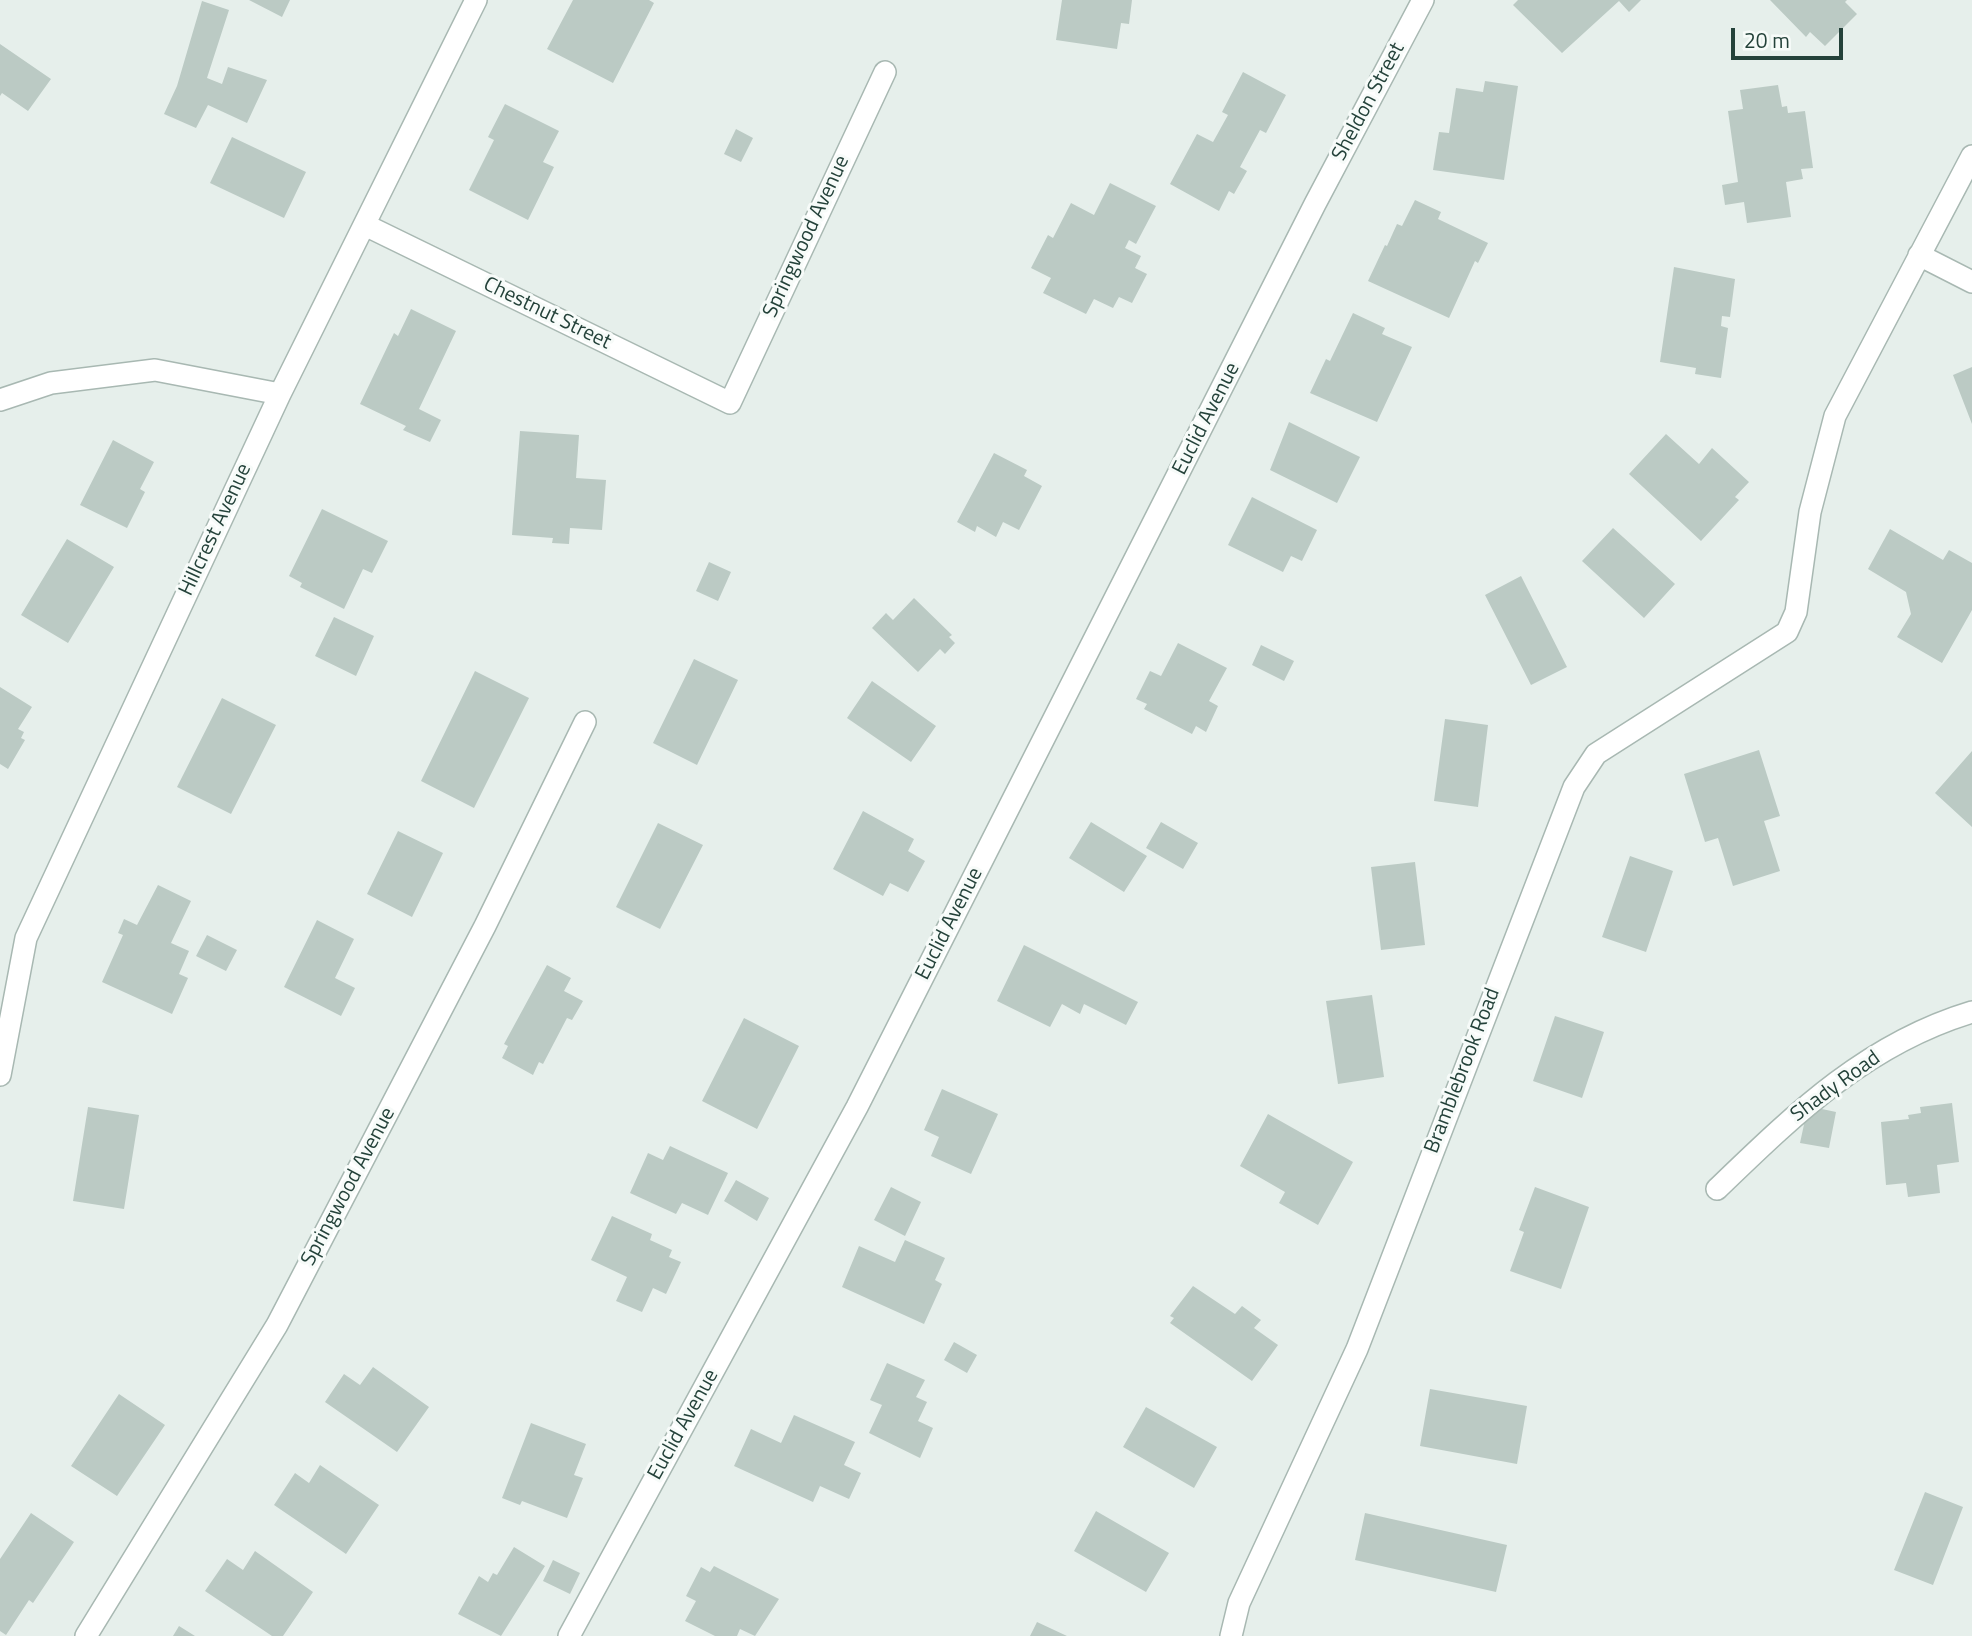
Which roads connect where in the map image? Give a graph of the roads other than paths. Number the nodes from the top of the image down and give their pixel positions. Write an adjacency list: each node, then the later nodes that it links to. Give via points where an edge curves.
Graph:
1 (476, 0): 6 (street, Hillcrest Avenue)
2 (1423, 0): 5 (street, Sheldon Street)
3 (885, 72): 11 (street, Springwood Avenue)
4 (1972, 156): 7 (street, Bramblebrook Road)
5 (1315, 204): 17 (street, Euclid Avenue, via 857,1107)
6 (365, 225): 9 (street, Hillcrest Avenue); 11 (street, Chestnut Street)
7 (1919, 255): 8 (street); 18 (street, Bramblebrook Road, via 1835,416 1810,512 1796,612 1787,632 1596,754 1574,787 1357,1349 1239,1602)
8 (1972, 282)
9 (280, 394): 10 (street, via 155,370 51,383); 14 (street, Hillcrest Avenue, via 26,939)
10 (0, 400)
11 (730, 403)
12 (585, 722): 16 (street, Springwood Avenue, via 485,926 277,1325)
13 (1972, 1012): 15 (street, Shady Road, via 1928,1025 1856,1067 1798,1111)
14 (0, 1075)
15 (1717, 1189)
16 (86, 1636)
17 (569, 1636)
18 (1231, 1636)

